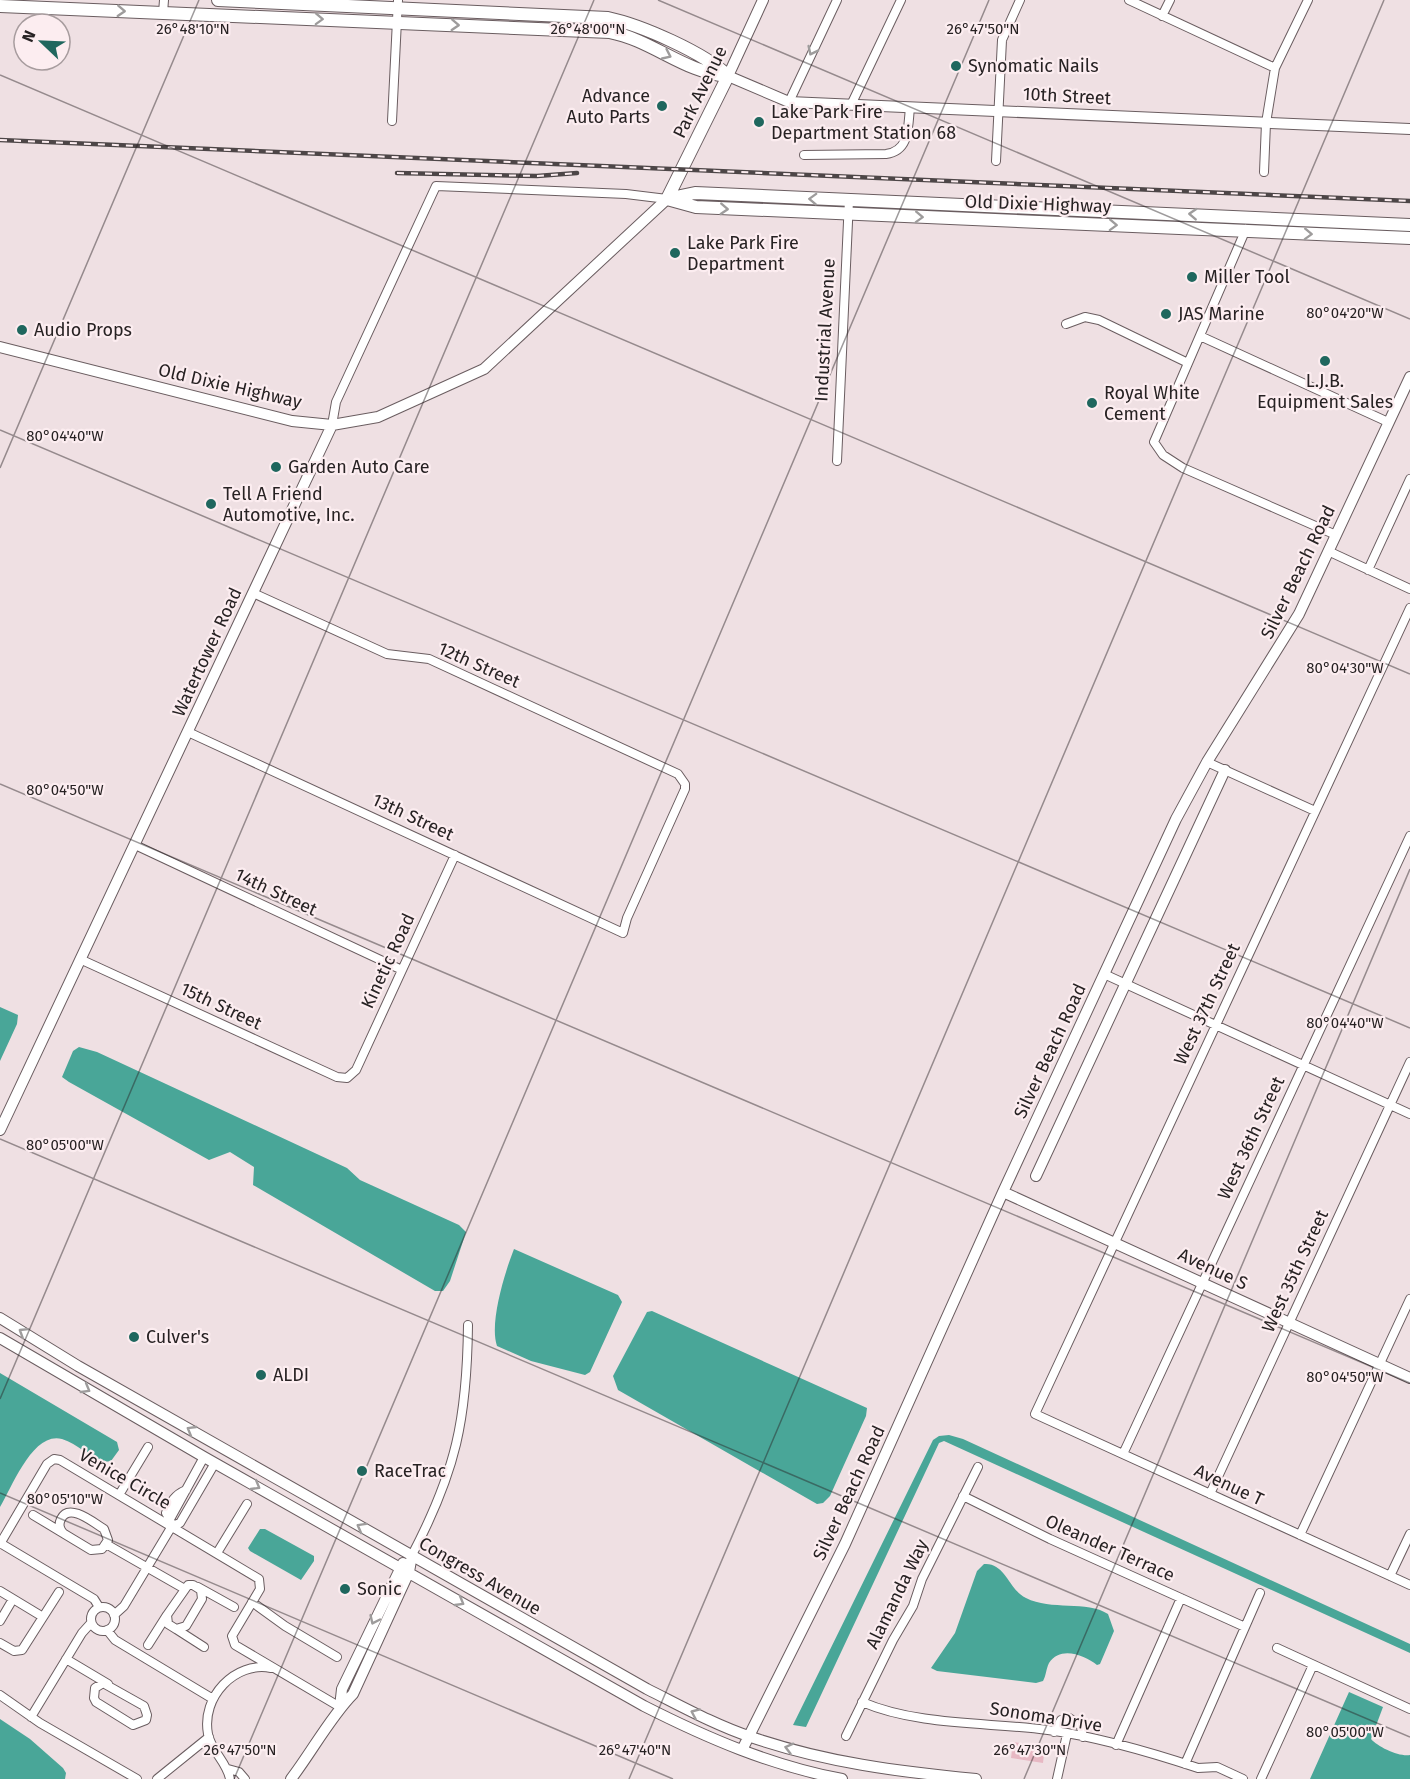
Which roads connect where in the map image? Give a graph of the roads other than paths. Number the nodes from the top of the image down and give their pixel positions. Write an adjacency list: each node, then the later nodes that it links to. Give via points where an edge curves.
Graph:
1 (218, 0): 9 (main road, 10th Street)
2 (764, 0): 19 (street, Park Avenue)
3 (837, 0): 20 (street, one-way to 20)
4 (901, 0): 21 (street)
5 (1020, 0): 23 (street, via 1002,40)
6 (1129, 0): 10 (street)
7 (1170, 0): 15 (street)
8 (1308, 0): 18 (street)
9 (283, 1): 12 (main road, 10th Street); 16 (street)
10 (1143, 3): 15 (street)
11 (43, 4): 13 (main road, 10th Street); 14 (main road, 10th Street, one-way to 14)
12 (398, 4): 17 (street); 19 (main road, 10th Street, via 608,18 633,25 716,64)
13 (0, 6)
14 (163, 6): 16 (main road, 10th Street)
15 (1162, 16): 18 (street)
16 (282, 18): 17 (main road, 10th Street, one-way to 17)
17 (397, 23): 19 (main road, 10th Street, one-way to 19, via 610,32 632,38 709,75); 24 (street)
18 (1275, 69): 25 (street)
19 (728, 76): 20 (street, 10th Street); 30 (main road, Park Avenue)
20 (789, 102): 21 (street, 10th Street)
21 (851, 105): 22 (street, 10th Street)
22 (910, 107): 23 (street, 10th Street); 27 (street, via 906,142 892,153)
23 (999, 111): 25 (street, 10th Street); 28 (street)
24 (392, 121)
25 (1266, 123): 26 (street, 10th Street); 29 (street)
26 (1410, 129)
27 (804, 155)
28 (996, 161)
29 (1264, 172)
30 (666, 199): 31 (main road, Old Dixie Highway, one-way to 30, via 695,193); 32 (main road, Old Dixie Highway, one-way to 32, via 696,207); 43 (street, Old Dixie Highway, via 484,369 378,417); 43 (street, Watertower Road, via 436,186 336,402)
31 (849, 200): 32 (street, Industrial Avenue); 33 (main road, Old Dixie Highway, one-way to 31)
32 (847, 214): 35 (main road, Old Dixie Highway, one-way to 35); 44 (street, Industrial Avenue)
33 (1251, 217): 34 (main road, Old Dixie Highway); 35 (street)
34 (1410, 225)
35 (1245, 231): 36 (main road, Old Dixie Highway, one-way to 36); 38 (street)
36 (1410, 238)
37 (1066, 324): 40 (street, via 1085,317 1099,320)
38 (1200, 336): 40 (street); 42 (street)
39 (0, 347): 43 (street, Old Dixie Highway, via 235,408 292,421)
40 (1188, 363): 46 (street, via 1154,442 1163,455 1183,468)
41 (1410, 377): 42 (street, Silver Beach Road)
42 (1388, 422): 46 (street, Silver Beach Road)
43 (333, 425): 50 (street, Watertower Road)
44 (837, 461)
45 (1410, 479): 48 (street)
46 (1336, 535): 47 (street, Silver Beach Road)
47 (1329, 551): 48 (street); 53 (street, Silver Beach Road, via 1299,614)
48 (1368, 570): 49 (street)
49 (1410, 589)
50 (253, 593): 52 (street, Watertower Road); 59 (street, 12th Street, via 387,654 429,659 678,774 685,783 682,796 627,918)
51 (1410, 609): 55 (street, West 37th Street)
52 (188, 732): 57 (street, Watertower Road); 58 (street, 13th Street)
53 (1207, 762): 54 (street); 62 (street, Silver Beach Road)
54 (1225, 770): 55 (street); 63 (street)
55 (1315, 811): 64 (street, West 37th Street)
56 (1410, 836): 66 (street, West 36th Street)
57 (135, 844): 60 (street, Watertower Road); 61 (street, 14th Street)
58 (455, 855): 59 (street, 13th Street); 61 (street, Kinetic Road)
59 (624, 933)
60 (82, 960): 67 (street, 15th Street, via 337,1077); 70 (street, Watertower Road)
61 (402, 970): 67 (street, Kinetic Road, via 356,1070)
62 (1104, 974): 63 (street); 72 (street, Silver Beach Road)
63 (1127, 985): 64 (street); 71 (street)
64 (1216, 1025): 66 (street); 73 (street, West 37th Street)
65 (1410, 1062): 68 (street, West 35th Street)
66 (1304, 1065): 68 (street); 74 (street, West 36th Street)
67 (347, 1078)
68 (1390, 1105): 69 (street); 77 (street, West 35th Street)
69 (1410, 1114)
70 (0, 1130)
71 (1036, 1176)
72 (1003, 1192): 73 (street, Avenue S); 143 (street, Silver Beach Road, via 845,1544)
73 (1115, 1243): 74 (street, Avenue S); 82 (street, West 37th Street)
74 (1203, 1283): 77 (street, Avenue S); 84 (street, West 36th Street)
75 (1410, 1299): 80 (street)
76 (0, 1318): 100 (street, Congress Avenue, one-way to 76, via 63,1358)
77 (1290, 1323): 80 (street, Avenue S); 88 (street, West 35th Street)
78 (468, 1325): 100 (street, via 467,1386 456,1454 441,1497)
79 (0, 1338): 85 (street, Congress Avenue, one-way to 85)
80 (1380, 1364): 81 (street, Avenue S); 96 (street)
81 (1410, 1378)
82 (1035, 1414): 84 (street, Avenue T)
83 (148, 1447): 89 (street)
84 (1123, 1454): 88 (street, Avenue T)
85 (204, 1457): 86 (street, Congress Avenue); 93 (street)
86 (215, 1463): 93 (street, via 180,1523); 102 (street, Congress Avenue, one-way to 102)
87 (978, 1467): 90 (street, Alamanda Way)
88 (1210, 1494): 96 (street, Avenue T)
89 (119, 1495): 93 (street, Venice Circle); 97 (street, Venice Circle, via 54,1460 45,1467)
90 (963, 1496): 111 (street, Oleander Terrace); 137 (street, Alamanda Way, via 913,1606)
91 (247, 1504): 99 (street)
92 (33, 1515): 94 (street)
93 (171, 1523): 99 (street, Venice Circle); 101 (street)
94 (63, 1533): 98 (street, via 91,1550 102,1549); 98 (street, via 61,1518 76,1513 104,1529)
95 (1410, 1534): 104 (street)
96 (1300, 1535): 104 (street, Avenue T)
97 (0, 1544): 114 (street, via 94,1599)
98 (106, 1544): 101 (street)
99 (217, 1553): 113 (street, Venice Circle, via 261,1584)
100 (412, 1555): 102 (street); 103 (street); 143 (street, Congress Avenue, one-way to 100, via 647,1689)
101 (147, 1567): 107 (street); 116 (street, via 124,1606)
102 (399, 1567): 103 (street, Congress Avenue); 138 (street, one-way to 138, via 342,1689)
103 (409, 1572): 138 (street, via 353,1694); 148 (street, Congress Avenue, one-way to 148, via 644,1706)
104 (1390, 1576): 105 (street, Avenue T)
105 (1410, 1585)
106 (197, 1586): 107 (street); 115 (street); 122 (street, via 202,1599 186,1626)
107 (183, 1588): 117 (street)
108 (0, 1591): 112 (street)
109 (59, 1592): 118 (street)
110 (1260, 1593): 121 (street)
111 (1181, 1598): 121 (street, Oleander Terrace); 147 (street)
112 (13, 1599): 118 (street); 119 (street)
113 (252, 1602): 128 (street, via 232,1636 235,1645); 129 (street)
114 (99, 1607): 116 (street, via 108,1608); 120 (street, via 93,1612)
115 (234, 1607)
116 (114, 1615): 123 (street)
117 (167, 1615): 122 (street, via 168,1624); 125 (street)
118 (44, 1617): 124 (street, via 22,1650 14,1651)
119 (0, 1622)
120 (92, 1623): 123 (street, via 98,1630); 130 (street)
121 (1245, 1627): 149 (street)
122 (176, 1629): 126 (street)
123 (107, 1630): 136 (street, via 111,1638)
124 (0, 1643)
125 (148, 1645)
126 (204, 1647)
127 (1276, 1648): 131 (street)
128 (249, 1653): 132 (street, via 253,1659); 133 (street)
129 (337, 1657)
130 (66, 1659): 134 (street); 140 (street)
131 (1313, 1665): 139 (street); 160 (street)
132 (250, 1668): 133 (street); 136 (street, via 227,1680)
133 (283, 1672): 138 (street)
134 (108, 1684): 134 (street, via 144,1706 147,1715 142,1724 133,1725 96,1702 95,1688)
135 (0, 1695): 140 (street)
136 (213, 1699): 145 (street, via 207,1719)
137 (862, 1702): 141 (street, Sonoma Drive, via 948,1721); 144 (street, Alamanda Way)
138 (340, 1707): 155 (street)
139 (1410, 1709)
140 (31, 1717): 151 (street)
141 (1054, 1732): 142 (street, Sonoma Drive); 146 (street, via 1061,1720 1069,1718 1081,1726)
142 (1067, 1734): 146 (street, Sonoma Drive); 158 (street)
143 (749, 1736): 148 (street, Silver Beach Road); 157 (street, Congress Avenue, one-way to 143, via 847,1763)
144 (846, 1736)
145 (209, 1737): 150 (street); 152 (street)
146 (1083, 1737): 147 (street, Sonoma Drive)
147 (1116, 1745): 149 (street, Sonoma Drive)
148 (742, 1750): 156 (street, Congress Avenue)
149 (1185, 1764): 159 (street, Sonoma Drive, via 1214,1767)
150 (228, 1769): 153 (street); 154 (street)
151 (137, 1779)
152 (157, 1779)
153 (230, 1779)
154 (245, 1779)
155 (291, 1779)
156 (842, 1779)
157 (976, 1779)
158 (1057, 1779)
159 (1243, 1779)
160 (1261, 1779)

